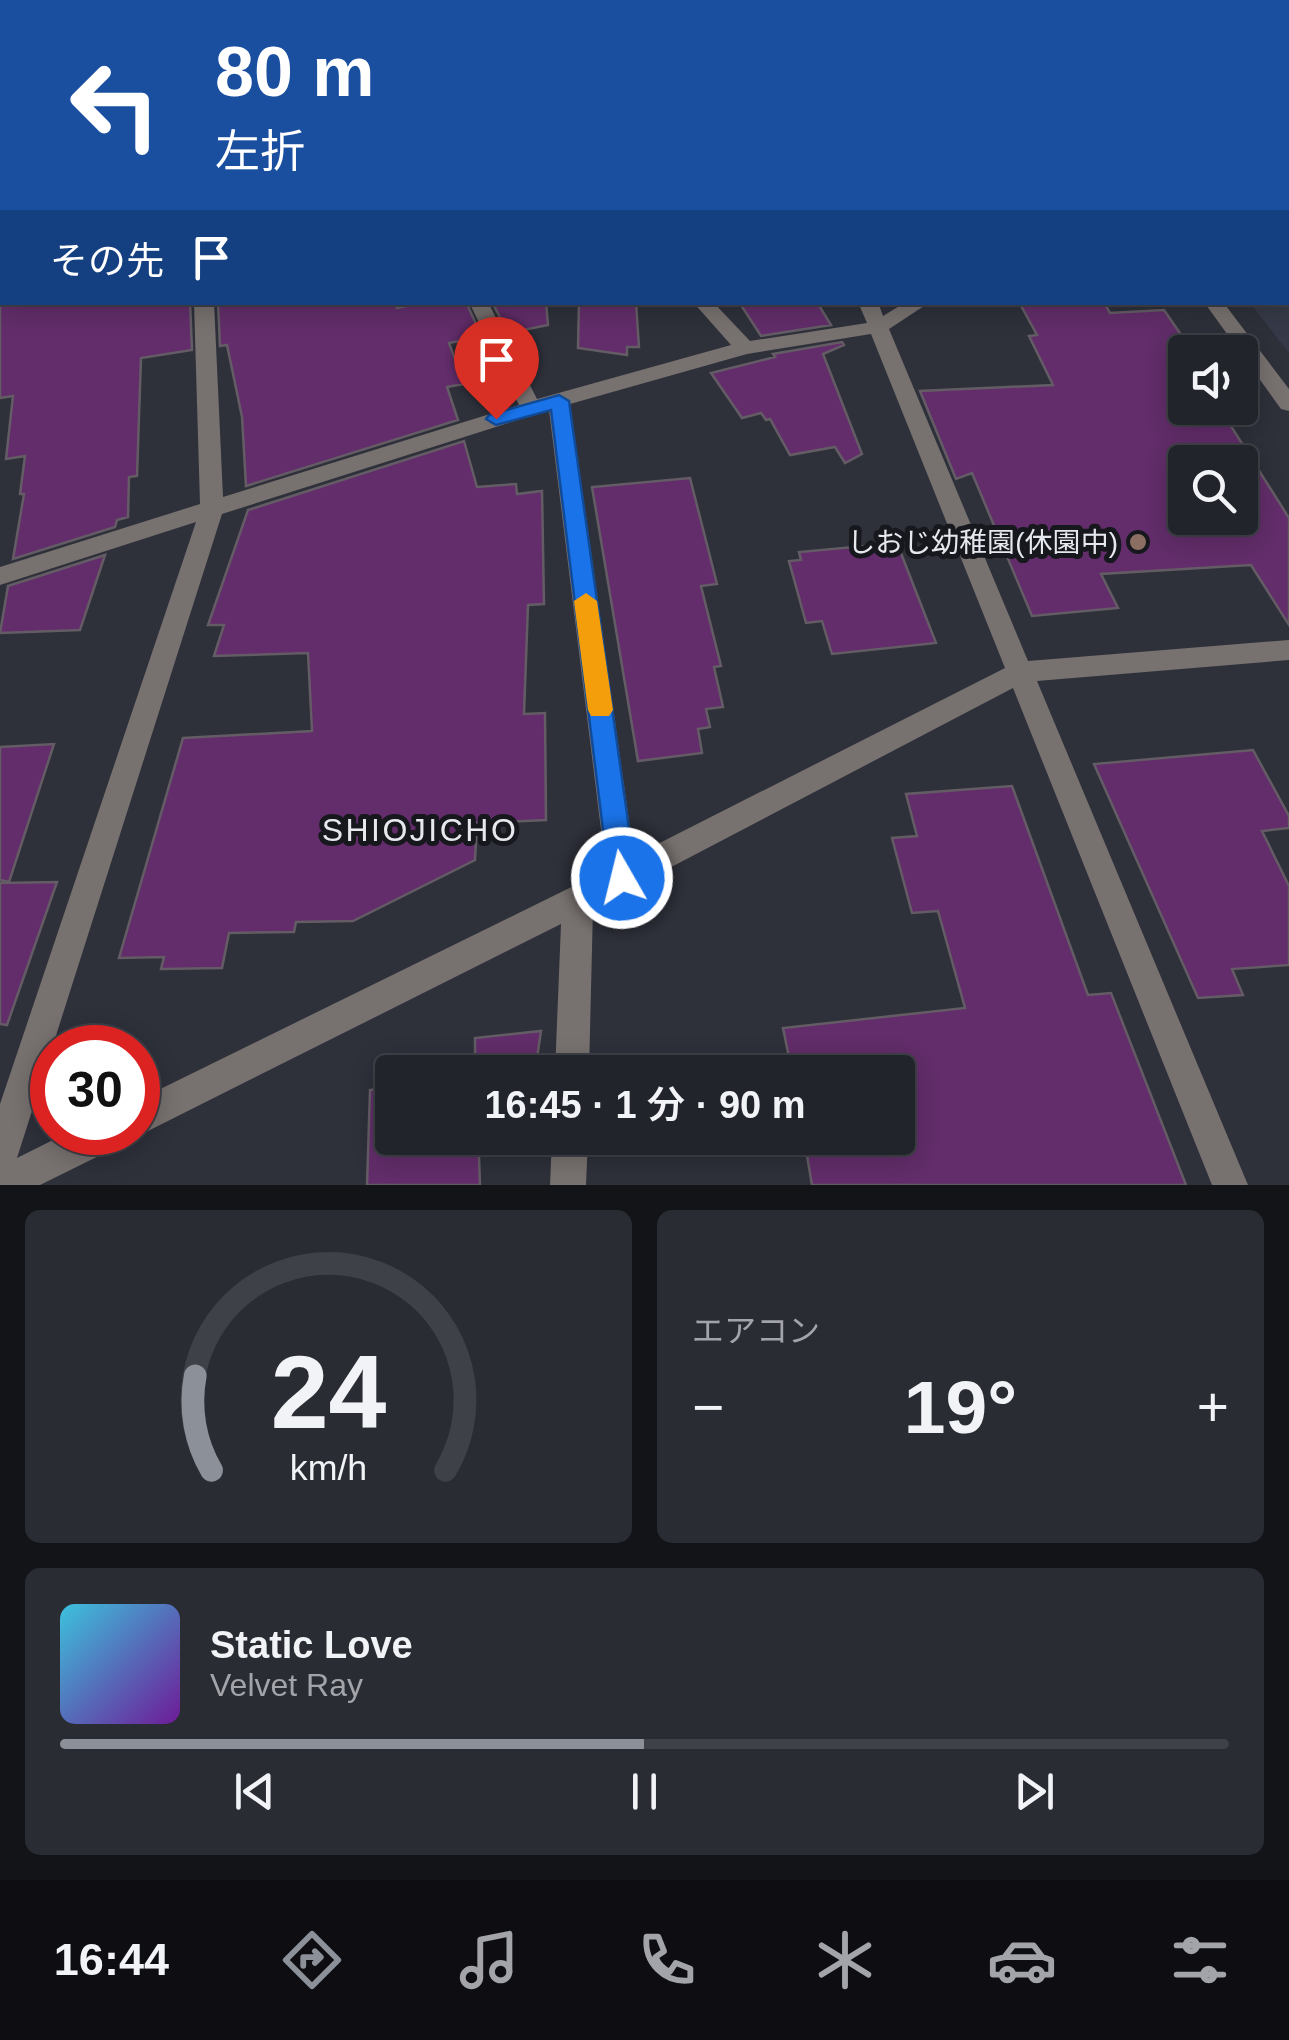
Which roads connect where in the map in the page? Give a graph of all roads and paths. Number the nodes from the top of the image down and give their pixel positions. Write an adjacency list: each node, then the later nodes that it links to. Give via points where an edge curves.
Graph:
1 (204, 305): 11 (street)
2 (480, 305): 10 (street)
3 (705, 305): 7 (street)
4 (908, 305): 6 (street)
5 (1215, 305): 9 (street)
6 (873, 314): 7 (street); 14 (street)
7 (745, 348): 8 (street)
8 (559, 401): 10 (street); 15 (street)
9 (1289, 404)
10 (531, 408): 11 (street)
11 (212, 510): 12 (street); 21 (street)
12 (0, 576)
13 (1289, 650): 14 (street)
14 (1020, 672): 15 (street); 24 (street)
15 (622, 878): 16 (street)
16 (578, 900): 17 (street); 18 (street)
17 (573, 1055)
18 (160, 1107)
19 (62, 1155): 22 (street)
20 (569, 1155): 23 (street)
21 (0, 1157)
22 (2, 1185)
23 (568, 1185)
24 (1230, 1185)

